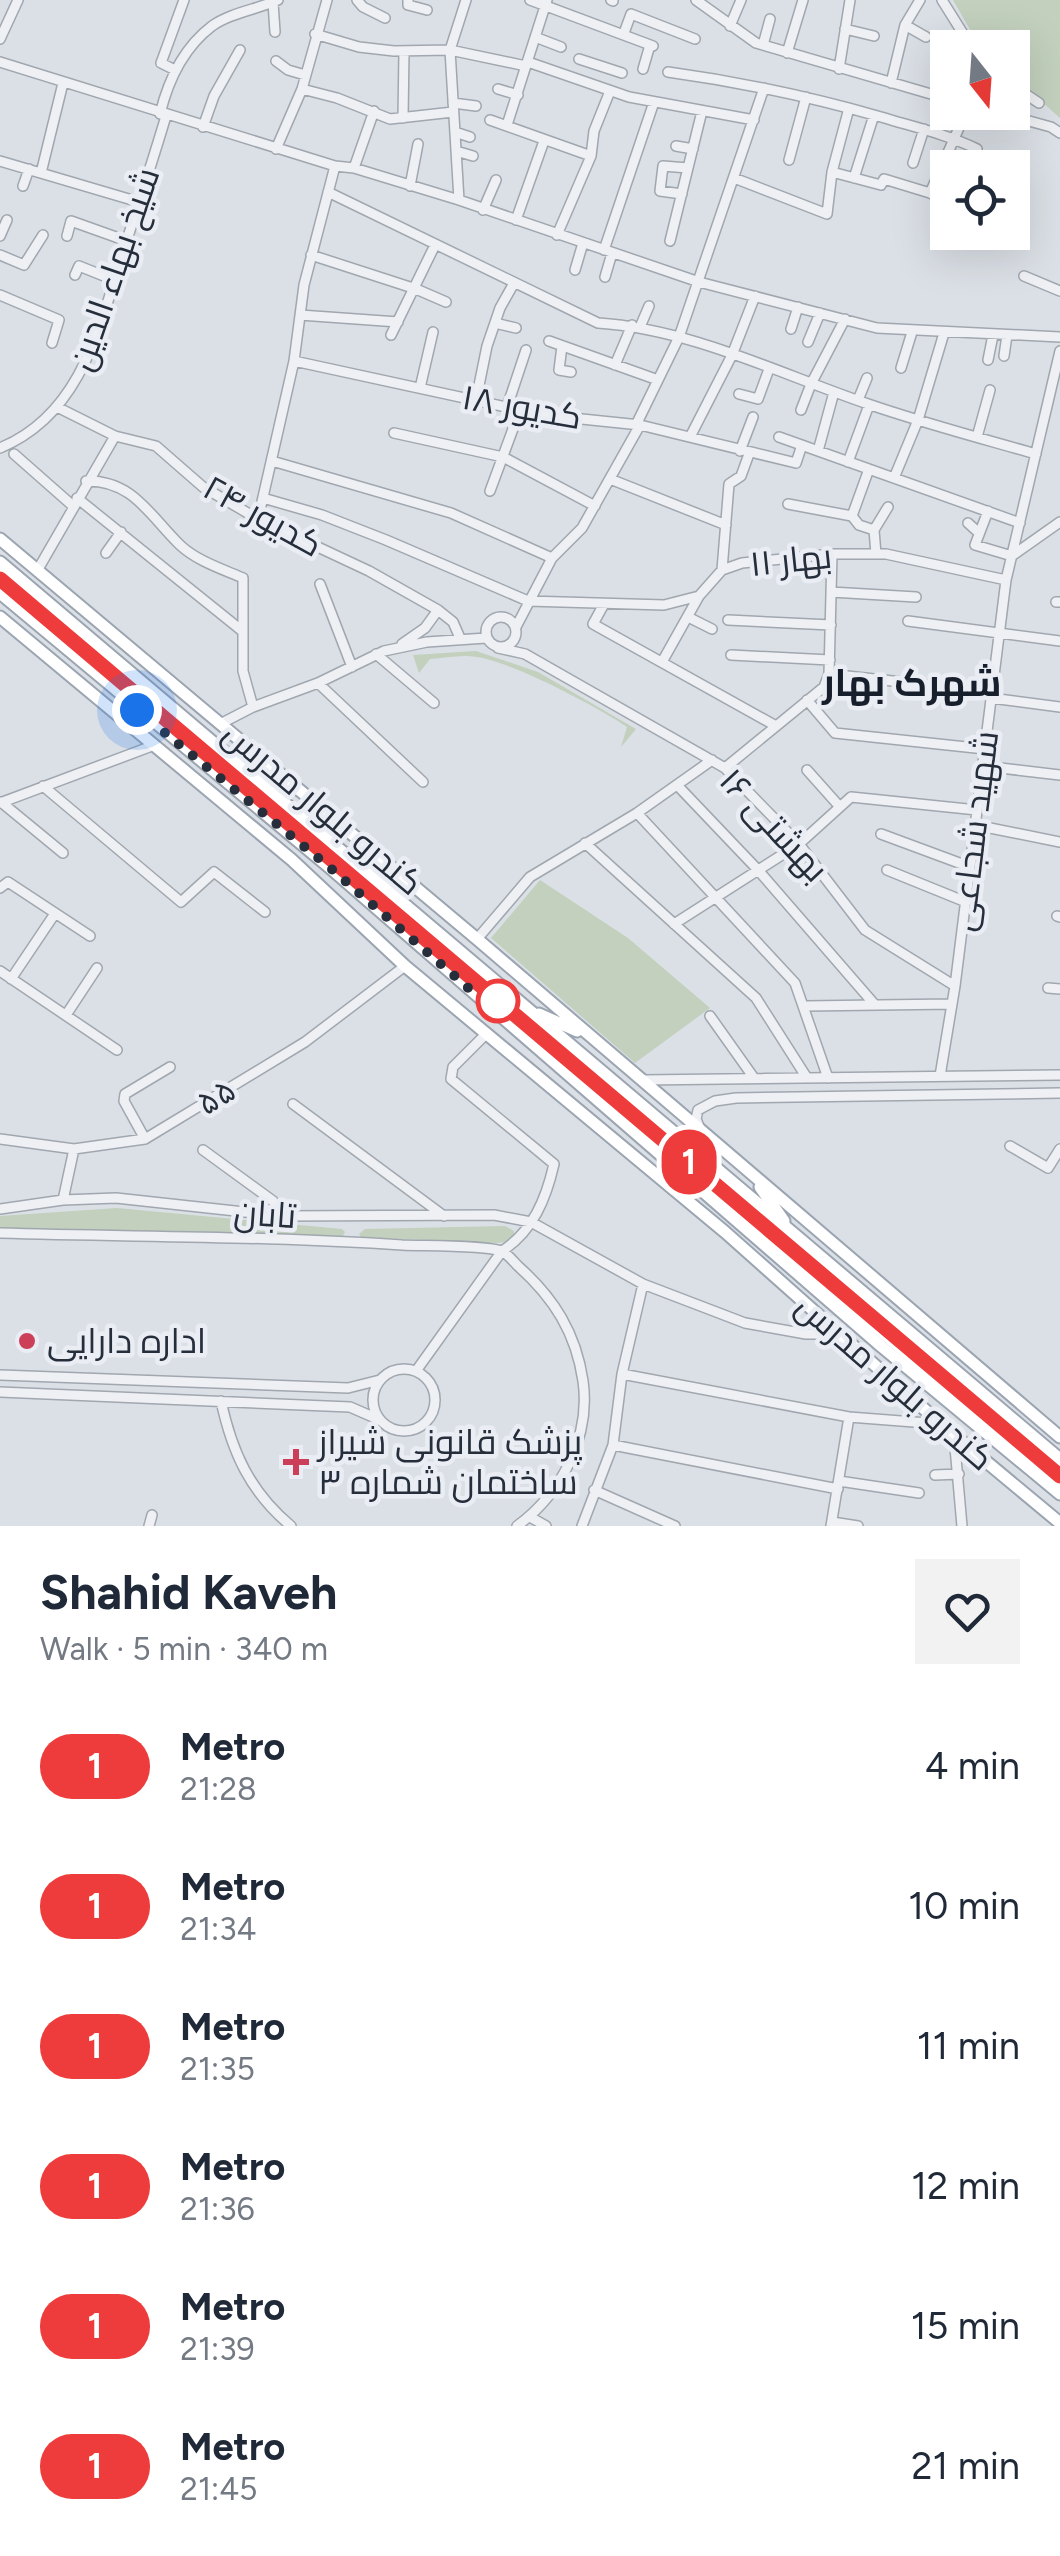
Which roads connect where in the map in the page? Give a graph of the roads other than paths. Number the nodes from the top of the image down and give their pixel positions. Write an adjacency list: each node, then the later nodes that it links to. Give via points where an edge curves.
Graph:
1 (18, 0): 31 (street)
2 (184, 0): 46 (street, via 161,64)
3 (244, 0): 18 (street)
4 (327, 0): 27 (street)
5 (357, 0): 19 (street)
6 (408, 0): 17 (street)
7 (466, 0): 36 (street)
8 (530, 0): 16 (street)
9 (696, 0): 22 (street)
10 (740, 0): 22 (street)
11 (802, 0): 38 (street)
12 (850, 0): 23 (street)
13 (920, 0): 21 (street)
14 (942, 0): 24 (street)
15 (276, 1): 18 (street); 25 (street)
16 (546, 2): 26 (street); 30 (street)
17 (427, 10)
18 (243, 14): 46 (street, via 214,24)
19 (385, 18)
20 (770, 19): 33 (street)
21 (905, 25): 29 (street); 53 (street)
22 (730, 26): 33 (street)
23 (845, 29): 28 (street); 44 (street)
24 (961, 30)
25 (275, 32)
26 (624, 33): 32 (street, via 631,14); 45 (street, via 651,45)
27 (315, 34): 37 (street); 50 (street)
28 (874, 36)
29 (926, 36)
30 (535, 37): 34 (street); 42 (street)
31 (0, 39)
32 (695, 39)
33 (763, 45): 38 (street)
34 (560, 47)
35 (240, 50): 79 (street)
36 (450, 50): 37 (street); 42 (street); 68 (street)
37 (404, 51): 74 (street)
38 (788, 53): 44 (street)
39 (579, 58): 43 (street)
40 (276, 61): 47 (street)
41 (0, 62): 51 (street)
42 (527, 64): 55 (street); 61 (street)
43 (597, 66): 48 (street); 55 (street)
44 (839, 68): 53 (street)
45 (642, 69)
46 (174, 70): 72 (street, شیخ بهاء الدین)
47 (288, 70): 50 (street); 52 (street)
48 (622, 72)
49 (668, 72): 56 (street)
50 (305, 75): 57 (street)
51 (63, 83): 72 (street); 104 (street)
52 (281, 83)
53 (891, 83): 60 (street)
54 (344, 84): 64 (street)
55 (592, 85): 59 (street)
56 (764, 88): 62 (street); 76 (street)
57 (302, 89): 64 (street); 89 (street)
58 (498, 89): 61 (street)
59 (610, 91): 65 (street); 95 (street)
60 (930, 94)
61 (518, 95): 78 (street)
62 (806, 97): 69 (street); 96 (street)
63 (1030, 97): 66 (street)
64 (337, 98): 70 (street)
65 (654, 102): 71 (street); 127 (street)
66 (1040, 103)
67 (476, 106): 68 (street)
68 (453, 107): 74 (street); 82 (street)
69 (849, 108): 73 (street); 103 (street)
70 (374, 111): 74 (street); 100 (street)
71 (702, 111): 76 (street); 90 (street)
72 (163, 115): 79 (street); 115 (street, شیخ بهاء الدین)
73 (874, 115): 80 (street); 107 (street)
74 (403, 118)
75 (490, 120): 78 (street)
76 (754, 120): 106 (street)
77 (1030, 121): 83 (street)
78 (507, 125): 86 (street)
79 (203, 127): 89 (street)
80 (924, 130): 85 (street); 98 (street)
81 (958, 130): 85 (street)
82 (455, 132): 84 (street); 93 (street)
83 (1060, 134)
84 (470, 137)
85 (954, 138): 91 (street); 92 (street)
86 (544, 140): 95 (street); 118 (street)
87 (418, 144): 110 (street)
88 (676, 146): 90 (street)
89 (276, 148): 99 (street)
90 (693, 149): 101 (street)
91 (977, 149)
92 (949, 150)
93 (456, 151): 94 (street); 114 (street)
94 (472, 156)
95 (591, 156): 119 (street)
96 (790, 160)
97 (2, 161): 102 (street); 105 (street)
98 (913, 163)
99 (335, 166): 100 (street); 111 (street)
100 (354, 168): 110 (street)
101 (688, 168): 113 (street); 113 (street, via 662,166 660,191)
102 (28, 169): 104 (street); 109 (street)
103 (832, 172): 106 (street, via 828,214); 107 (street)
104 (40, 173): 115 (street)
105 (0, 175)
106 (734, 178): 135 (street)
107 (854, 178): 112 (street)
108 (496, 180): 116 (street)
109 (22, 186)
110 (410, 186): 114 (street)
111 (328, 192): 126 (street); 129 (street)
112 (930, 192)
113 (682, 194): 124 (street)
114 (458, 200): 116 (street)
115 (139, 202): 123 (street, شیخ بهاء الدین)
116 (484, 210): 118 (street)
117 (7, 220): 121 (street)
118 (516, 220): 119 (street)
119 (557, 234): 125 (street)
120 (43, 235): 128 (street, via 24,265)
121 (0, 236)
122 (66, 236): 123 (street, via 71,221)
123 (127, 241): 134 (street, شیخ بهاء الدین)
124 (670, 241)
125 (582, 243): 127 (street); 130 (street)
126 (435, 245): 136 (street); 137 (street)
127 (608, 251): 133 (street); 135 (street)
128 (0, 255)
129 (311, 255): 137 (street); 145 (street)
130 (574, 270)
131 (75, 275): 134 (street, via 79,266)
132 (1024, 276): 138 (street)
133 (605, 277)
134 (114, 280): 185 (street, شیخ بهاء الدین, via 94,348)
135 (699, 282): 140 (street); 157 (street)
136 (514, 283): 148 (street); 149 (street, via 598,323)
137 (416, 289): 141 (street); 147 (street)
138 (1060, 291)
139 (0, 295): 162 (street, via 58,320)
140 (755, 296): 143 (street); 166 (street)
141 (446, 302)
142 (648, 306): 149 (street)
143 (798, 307): 144 (street); 151 (street)
144 (820, 313): 146 (street); 161 (street)
145 (300, 315): 147 (street); 169 (street)
146 (845, 319): 153 (street); 176 (street)
147 (398, 322): 155 (street)
148 (495, 323): 150 (street); 182 (street)
149 (636, 326): 157 (street); 170 (street)
150 (516, 328)
151 (791, 329)
152 (434, 332): 177 (street)
153 (912, 332): 154 (street); 171 (street)
154 (944, 333): 156 (street); 191 (street)
155 (391, 335)
156 (992, 335): 158 (street); 168 (street)
157 (679, 336): 166 (street); 175 (street)
158 (1007, 336): 159 (street); 167 (street)
159 (1060, 338)
160 (549, 341): 163 (street)
161 (808, 342)
162 (52, 343)
163 (562, 346): 170 (street); 173 (street, via 559,370)
164 (526, 350): 186 (street)
165 (1060, 352): 181 (street, شهید شجاعی)
166 (732, 355): 172 (street); 195 (street)
167 (1004, 356)
168 (988, 360)
169 (294, 361): 177 (street, کدیور ۱۸); 205 (street)
170 (615, 365): 175 (street)
171 (901, 368)
172 (769, 369): 176 (street); 180 (street, via 758,399)
173 (572, 372)
174 (867, 378): 183 (street)
175 (658, 380): 192 (street)
176 (811, 384): 179 (street); 188 (street)
177 (420, 388): 182 (street, کدیور ۱۸)
178 (990, 390): 197 (street)
179 (834, 392): 183 (street); 200 (street)
180 (739, 394)
181 (1049, 399): 189 (street); 203 (street, شهید شجاعی)
182 (476, 400): 186 (street, کدیور ۱۸)
183 (858, 400): 184 (street)
184 (869, 404): 191 (street); 206 (street)
185 (57, 407): 194 (street, کدیور ۲۴); 199 (street, شیخ بهاء الدین)
186 (507, 407): 187 (street, کدیور ۱۸)
187 (520, 410): 192 (street, کدیور ۱۸); 204 (street)
188 (801, 410)
189 (1060, 412)
190 (753, 417): 201 (street)
191 (918, 420): 197 (street); 208 (street)
192 (638, 425): 195 (street, کدیور ۱۸); 209 (street)
193 (394, 432): 204 (street)
194 (115, 436): 210 (street); 219 (street, کدیور ۲۴, via 156,446 203,486)
195 (690, 437): 201 (street, کدیور ۱۸)
196 (779, 437): 198 (street)
197 (977, 437): 203 (street)
198 (802, 445): 200 (street); 201 (street, کدیور ۱۸, via 796,463)
199 (0, 448)
200 (818, 451): 206 (street)
201 (744, 452): 223 (street, via 741,476 729,484)
202 (14, 454): 213 (street)
203 (1036, 454): 221 (street, شهید شجاعی)
204 (503, 457): 211 (street); 215 (street)
205 (272, 462): 212 (street); 232 (street, via 451,513)
206 (848, 462): 207 (street)
207 (869, 469): 208 (street); 218 (street)
208 (894, 478): 217 (street)
209 (610, 479): 215 (street); 223 (street)
210 (86, 481): 213 (street); 252 (street, via 128,491 193,555 243,578)
211 (490, 492)
212 (263, 498): 219 (street); 242 (street, via 370,534)
213 (75, 502): 225 (street); 235 (street)
214 (788, 504): 218 (street)
215 (595, 506): 232 (street)
216 (888, 507): 224 (street)
217 (988, 511): 221 (street); 226 (street)
218 (852, 516): 224 (street)
219 (258, 519): 244 (street, کدیور ۲۴)
220 (968, 522): 226 (street)
221 (1020, 522): 231 (street, شهید شجاعی)
222 (1060, 522): 231 (street)
223 (726, 525): 234 (street)
224 (874, 530): 230 (street)
225 (121, 532): 228 (street); 252 (street)
226 (980, 534): 231 (street, via 975,545)
227 (0, 539): 235 (main road, کندرو بلوار مدرس)
228 (106, 553)
229 (832, 554): 230 (street, بهار ۱۱); 234 (street, بهار ۱۱, via 742,562); 238 (street)
230 (876, 554): 236 (street, بهار ۱۱)
231 (1012, 556): 236 (street, شهید شجاعی)
232 (552, 558): 242 (street)
233 (2, 567): 275 (main road)
234 (722, 570): 240 (street, بهار ۱۱)
235 (38, 571): 273 (main road, کندرو بلوار مدرس)
236 (1006, 580): 254 (street, شهید شجاعی)
237 (320, 584): 265 (street)
238 (832, 592): 241 (street); 250 (street)
239 (0, 594): 299 (main road)
240 (699, 596): 243 (street, via 664,606); 246 (street, بهار ۱۱)
241 (916, 597)
242 (526, 603): 243 (street); 245 (street); 253 (street)
243 (604, 604): 264 (street, via 593,624)
244 (438, 610): 255 (street, کدیور ۲۴); 258 (street)
245 (504, 617): 253 (street); 256 (street, via 489,622)
246 (688, 617): 251 (street); 264 (street, بهار ۱۱)
247 (0, 618): 276 (main road, کندرو بلوار مدرس)
248 (728, 620): 250 (street)
249 (908, 622): 254 (street)
250 (830, 625): 263 (street)
251 (712, 629)
252 (241, 630): 271 (street)
253 (516, 632): 259 (street, via 509,646); 261 (street)
254 (999, 634): 257 (street); 268 (street, شهید شجاعی)
255 (460, 638): 256 (street); 258 (street)
256 (486, 638): 259 (street)
257 (1060, 642)
258 (396, 648): 260 (street)
259 (498, 648): 261 (street)
260 (376, 654): 265 (street); 270 (street)
261 (525, 654): 278 (street, ۱۶ بهشتی)
262 (731, 654): 263 (street)
263 (830, 660): 266 (street)
264 (662, 662): 274 (street)
265 (352, 668): 267 (street)
266 (829, 674): 268 (street); 269 (street)
267 (318, 684): 271 (street); 283 (street)
268 (992, 695): 272 (street); 277 (street, شهید شجاعی)
269 (807, 700): 274 (street); 277 (street, via 835,733)
270 (434, 703)
271 (253, 707): 273 (street)
272 (1060, 707)
273 (222, 723): 275 (main road); 298 (main road, کندرو بلوار مدرس)
274 (776, 726): 280 (street)
275 (208, 736): 302 (main road)
276 (152, 746): 285 (street); 296 (main road, کندرو بلوار مدرس)
277 (985, 749): 279 (street, شهید شجاعی)
278 (712, 760): 280 (street, ۱۶ بهشتی); 284 (street)
279 (983, 766): 282 (street); 288 (street, شهید شجاعی)
280 (725, 768): 294 (street, ۱۶ بهشتی)
281 (807, 770): 287 (street)
282 (1060, 775)
283 (423, 782)
284 (678, 785): 289 (street); 300 (street)
285 (44, 786): 286 (street); 308 (street, via 181,902 214,872)
286 (1, 802): 295 (street)
287 (840, 806): 288 (street, via 851,796); 294 (street)
288 (977, 810): 290 (street, شهید شجاعی)
289 (636, 814): 293 (street); 305 (street)
290 (975, 825): 292 (street); 297 (street, شهید شجاعی)
291 (880, 834): 297 (street)
292 (1060, 842)
293 (585, 843): 311 (street); 313 (street, via 530,877)
294 (799, 844): 300 (street); 319 (street, ۱۶ بهشتی, via 865,930)
295 (63, 854)
296 (292, 860): 299 (main road); 306 (main road, کندرو بلوار مدرس)
297 (970, 867): 307 (street, شهید شجاعی)
298 (394, 868): 302 (main road); 304 (main road); 309 (main road, کندرو بلوار مدرس)
299 (331, 869): 306 (main road); 352 (main road)
300 (758, 870): 305 (street); 323 (street)
301 (888, 870): 307 (street)
302 (368, 871): 304 (main road)
303 (0, 888): 310 (street, via 8,882)
304 (392, 892): 314 (main road)
305 (715, 897): 311 (street); 324 (street, via 795,983)
306 (336, 902): 315 (main road, کندرو بلوار مدرس)
307 (966, 902): 319 (street, شهید شجاعی)
308 (265, 912)
309 (448, 914): 313 (main road, کندرو بلوار مدرس); 314 (main road)
310 (54, 915): 312 (street); 318 (street)
311 (674, 924): 335 (street, via 756,998)
312 (90, 936)
313 (480, 942): 314 (main road); 329 (main road, کندرو بلوار مدرس)
314 (453, 945): 325 (main road)
315 (405, 966): 328 (main road, کندرو بلوار مدرس); 344 (street, ۵۵, via 305,1042)
316 (96, 968): 326 (street)
317 (0, 971): 318 (street)
318 (11, 979): 326 (street)
319 (955, 986): 322 (street, شهید شجاعی)
320 (1048, 988): 321 (street)
321 (1060, 989)
322 (952, 1004): 323 (street); 333 (street, شهید شجاعی)
323 (875, 1005): 324 (street)
324 (805, 1006): 336 (street)
325 (525, 1008): 329 (main road); 358 (main road)
326 (66, 1015): 330 (street)
327 (710, 1016): 334 (street)
328 (486, 1034): 356 (street, via 463,1054 451,1079 554,1164); 361 (main road, کندرو بلوار مدرس)
329 (590, 1036): 338 (main road, کندرو بلوار مدرس)
330 (117, 1050)
331 (170, 1067): 344 (street, via 125,1094)
332 (1060, 1075): 333 (street)
333 (940, 1076): 336 (street)
334 (754, 1078): 335 (street); 337 (street)
335 (807, 1078): 336 (street)
336 (828, 1078)
337 (735, 1079): 338 (street); 340 (street, via 728,1088)
338 (644, 1080): 342 (main road, کندرو بلوار مدرس)
339 (1060, 1093): 340 (street)
340 (736, 1098): 342 (street, via 698,1110)
341 (294, 1104): 354 (street)
342 (701, 1132): 349 (main road, کندرو بلوار مدرس)
343 (0, 1139): 346 (street, ۵۵)
344 (145, 1139): 346 (street, ۵۵)
345 (1010, 1146): 348 (street, via 1048,1168)
346 (74, 1149): 350 (street)
347 (203, 1150): 353 (street, via 273,1200)
348 (1058, 1156)
349 (750, 1172): 358 (main road); 378 (main road)
350 (63, 1200): 351 (street, تابان); 353 (street, تابان, via 116,1198)
351 (0, 1209)
352 (724, 1210): 361 (main road); 364 (main road)
353 (282, 1216): 355 (street, تابان)
354 (444, 1216): 355 (street, تابان); 356 (street, تابان)
355 (355, 1217): 359 (street)
356 (531, 1222): 360 (street); 362 (street)
357 (0, 1233): 359 (street)
358 (792, 1233): 363 (main road)
359 (355, 1242): 360 (street)
360 (502, 1252): 368 (street); 387 (street, via 560,1311 579,1352 586,1397 579,1442 560,1482)
361 (773, 1275): 366 (main road, کندرو بلوار مدرس)
362 (643, 1284): 366 (street, via 746,1323); 369 (street)
363 (880, 1309): 364 (main road, via 878,1324); 365 (main road)
364 (864, 1330): 367 (main road)
365 (908, 1333): 367 (main road, via 891,1335); 380 (main road)
366 (838, 1334): 376 (main road, کندرو بلوار مدرس)
367 (891, 1354): 386 (main road)
368 (416, 1371): 371 (street, via 399,1369); 375 (street, via 433,1387 432,1415 408,1431)
369 (622, 1374): 374 (street); 379 (street)
370 (0, 1375): 371 (street, via 348,1388)
371 (380, 1380): 375 (street, via 373,1400)
372 (0, 1392): 373 (street)
373 (221, 1401): 375 (street, via 350,1407); 390 (street, via 247,1478)
374 (849, 1417): 376 (street); 383 (street)
375 (380, 1420)
376 (941, 1424): 377 (main road, کندرو بلوار مدرس)
377 (954, 1436): 381 (street); 388 (main road, کندرو بلوار مدرس)
378 (1060, 1437)
379 (613, 1446): 383 (street); 384 (street)
380 (1060, 1460)
381 (960, 1474): 382 (street); 396 (street)
382 (935, 1476)
383 (839, 1485): 385 (street); 389 (street)
384 (594, 1490): 393 (street); 394 (street)
385 (919, 1493)
386 (1060, 1494)
387 (530, 1516): 391 (street); 392 (street)
388 (1060, 1523)
389 (831, 1524): 395 (street)
390 (291, 1526)
391 (517, 1526)
392 (546, 1526)
393 (582, 1526)
394 (675, 1526)
395 (858, 1526)
396 (962, 1526)

